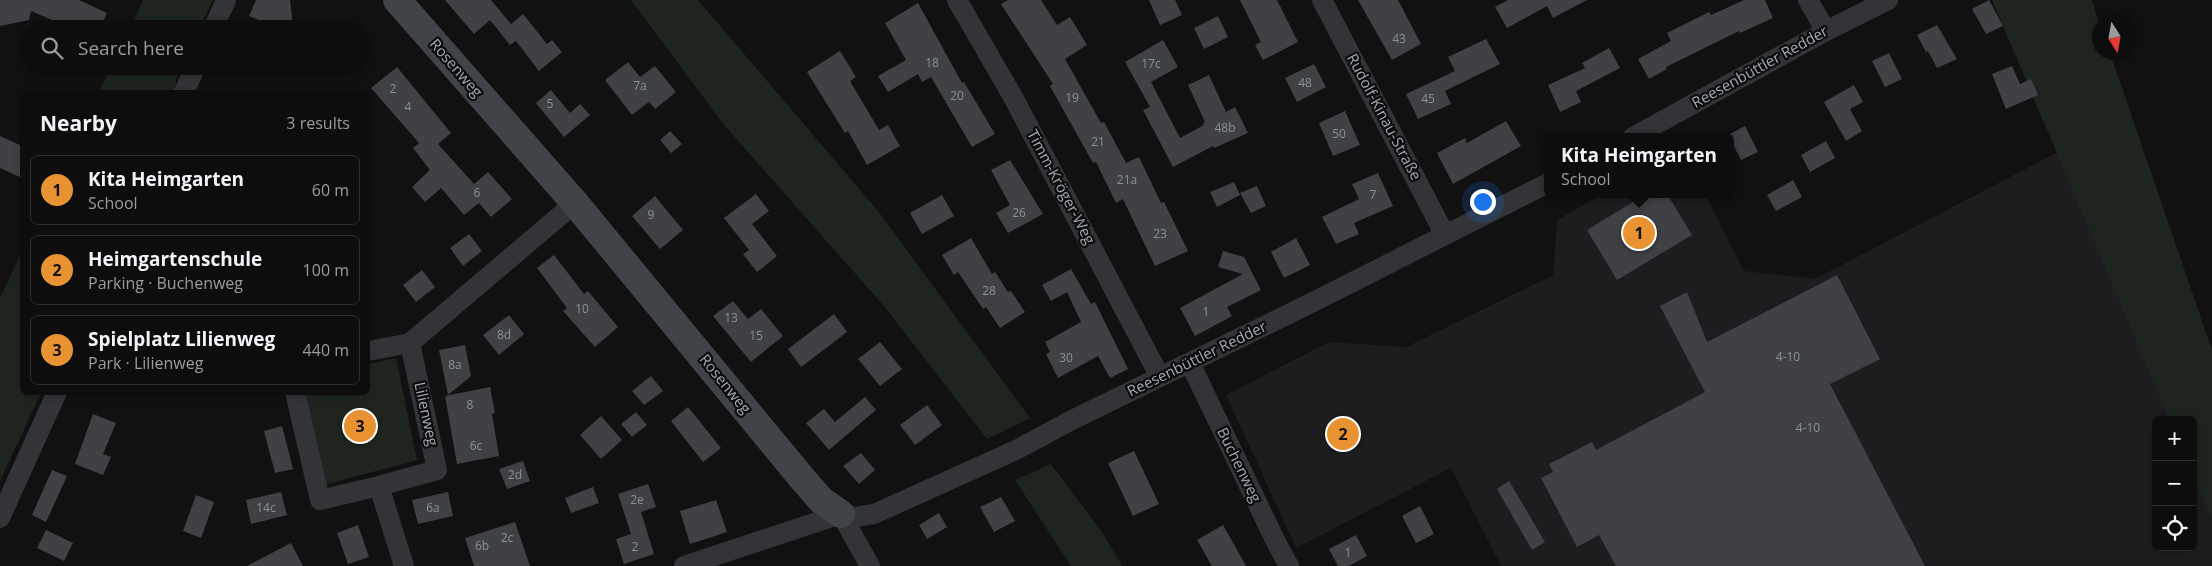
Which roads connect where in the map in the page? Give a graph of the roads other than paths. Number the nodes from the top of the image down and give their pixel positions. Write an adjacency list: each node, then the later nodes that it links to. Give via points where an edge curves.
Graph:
1 (226, 0): 7 (street)
2 (397, 0): 13 (street, Rosenweg)
3 (957, 0): 18 (street, Timm-Kröger-Weg, via 1013,97)
4 (1322, 0): 14 (street, Rudolf-Kinau-Straße)
5 (1808, 0): 8 (street)
6 (1888, 0): 8 (street, Reesenbüttler Redder)
7 (217, 20)
8 (1826, 31): 11 (street, Reesenbüttler Redder)
9 (192, 75): 10 (street)
10 (185, 90)
11 (1640, 133)
12 (1544, 184): 14 (street, Reesenbüttler Redder)
13 (576, 203): 15 (street); 22 (street, Rosenweg, via 801,478 821,500)
14 (1445, 235): 17 (street, Reesenbüttler Redder)
15 (410, 343): 16 (street); 21 (street, Lilienweg, via 437,470)
16 (370, 351)
17 (1190, 363): 18 (street, Reesenbüttler Redder); 27 (street, Buchenweg)
18 (1160, 377): 22 (street, Reesenbüttler Redder, via 1018,449 882,511 855,517)
19 (56, 395): 23 (street)
20 (296, 395): 21 (street, Lilienweg, via 320,500)
21 (379, 486): 24 (street)
22 (841, 514): 25 (street); 26 (street, Rosenweg)
23 (0, 518)
24 (404, 566)
25 (684, 566)
26 (870, 566)
27 (1290, 566)

